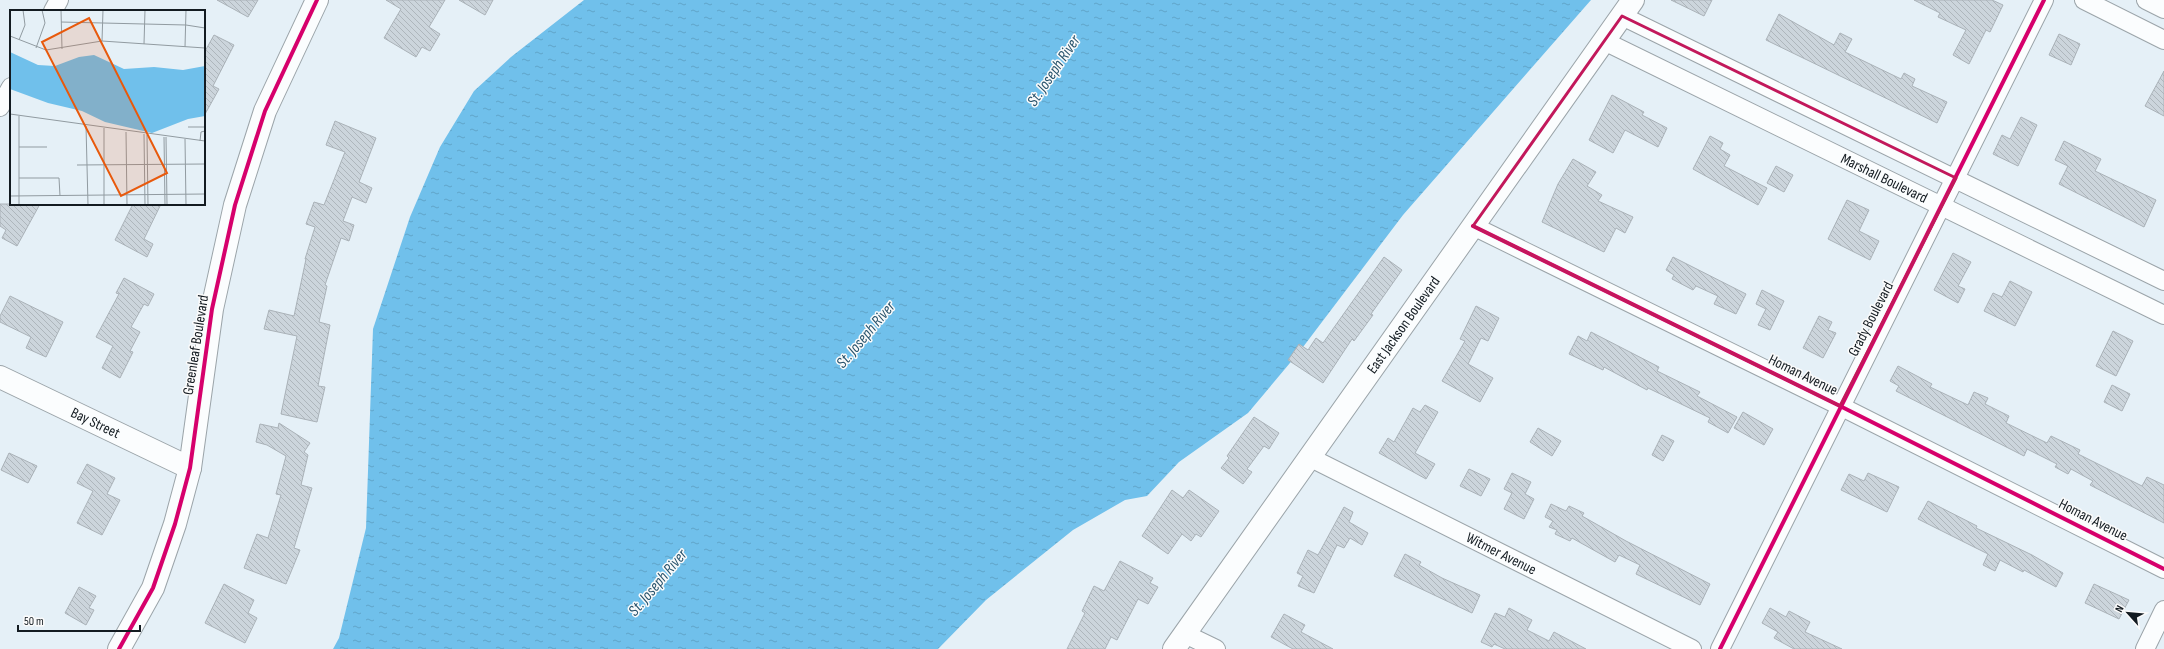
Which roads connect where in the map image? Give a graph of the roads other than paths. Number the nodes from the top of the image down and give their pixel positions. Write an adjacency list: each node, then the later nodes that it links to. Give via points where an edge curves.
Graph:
1 (59, 0): 8 (street)
2 (317, 0): 21 (street, Greenleaf Boulevard, via 265,111 235,205 212,309)
3 (2044, 0): 13 (street, Grady Boulevard)
4 (2084, 0): 9 (street)
5 (2146, 0): 7 (street)
6 (1627, 8): 10 (street, East Jackson Boulevard); 13 (street, Marshall Boulevard)
7 (2164, 9)
8 (54, 10)
9 (2164, 40)
10 (1604, 41): 14 (street, Marshall Boulevard); 15 (street, East Jackson Boulevard)
11 (10, 89): 12 (street)
12 (0, 107)
13 (1956, 178): 14 (street, Grady Boulevard); 16 (street, Marshall Boulevard)
14 (1943, 206): 17 (street, Marshall Boulevard); 19 (street, Grady Boulevard)
15 (1473, 226): 19 (street, Homan Avenue); 20 (street, East Jackson Boulevard)
16 (2164, 281)
17 (2164, 315)
18 (0, 377): 21 (street, Bay Street)
19 (1840, 406): 22 (street, Homan Avenue); 28 (street, Grady Boulevard)
20 (1310, 457): 24 (street, East Jackson Boulevard); 27 (street, Witmer Avenue)
21 (190, 468): 25 (street, Greenleaf Boulevard, via 175,524 152,588)
22 (2164, 569)
23 (2164, 610): 29 (street)
24 (1180, 641): 26 (street)
25 (119, 649)
26 (1216, 649)
27 (1692, 649)
28 (1720, 649)
29 (2145, 649)

